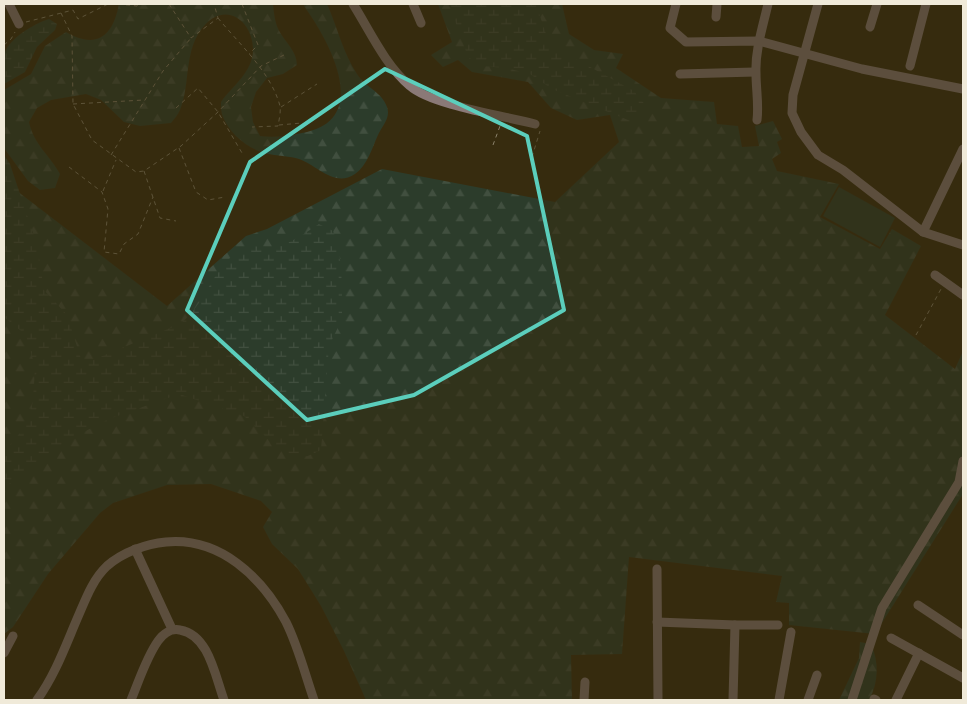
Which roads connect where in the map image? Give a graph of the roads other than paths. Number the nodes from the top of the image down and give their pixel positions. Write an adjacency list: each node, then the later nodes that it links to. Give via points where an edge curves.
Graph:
1 (6, 4): 12 (street)
2 (353, 4): 21 (street, via 392,66 420,93 436,100)
3 (414, 4): 11 (street)
4 (676, 4): 14 (street, via 670,28 686,42)
5 (717, 4): 10 (street)
6 (768, 4): 14 (street)
7 (818, 4): 15 (street)
8 (877, 4): 13 (street)
9 (926, 4): 16 (street)
10 (716, 17)
11 (421, 23)
12 (19, 24)
13 (870, 27)
14 (759, 41): 15 (street); 17 (street)
15 (804, 52): 19 (street, via 862,69); 23 (street, via 792,113 812,150)
16 (910, 66)
17 (756, 72): 18 (street); 20 (street)
18 (680, 74)
19 (963, 86)
20 (757, 120)
21 (535, 124)
22 (963, 149): 23 (street)
23 (923, 232): 24 (street)
24 (963, 246)
25 (935, 275): 26 (street)
26 (963, 294)
27 (963, 461): 53 (street, via 958,482 882,608)
28 (136, 549): 34 (street); 44 (street, via 107,566 93,584 52,676); 47 (street, via 176,541 196,544 238,562 270,596 286,622)
29 (657, 569): 31 (street)
30 (918, 604): 36 (street)
31 (657, 622): 32 (street); 49 (street)
32 (735, 625): 33 (street); 50 (street)
33 (778, 625)
34 (172, 629): 45 (street, via 157,642); 46 (street, via 196,636 203,645)
35 (791, 632): 51 (street)
36 (963, 635)
37 (13, 636): 39 (street)
38 (891, 638): 40 (street)
39 (4, 653)
40 (919, 653): 42 (street); 54 (street)
41 (817, 675): 52 (street)
42 (963, 678)
43 (585, 682): 48 (street)
44 (37, 700)
45 (130, 700)
46 (224, 700)
47 (314, 700)
48 (584, 700)
49 (658, 700)
50 (733, 700)
51 (779, 700)
52 (808, 700)
53 (852, 700)
54 (896, 700)

